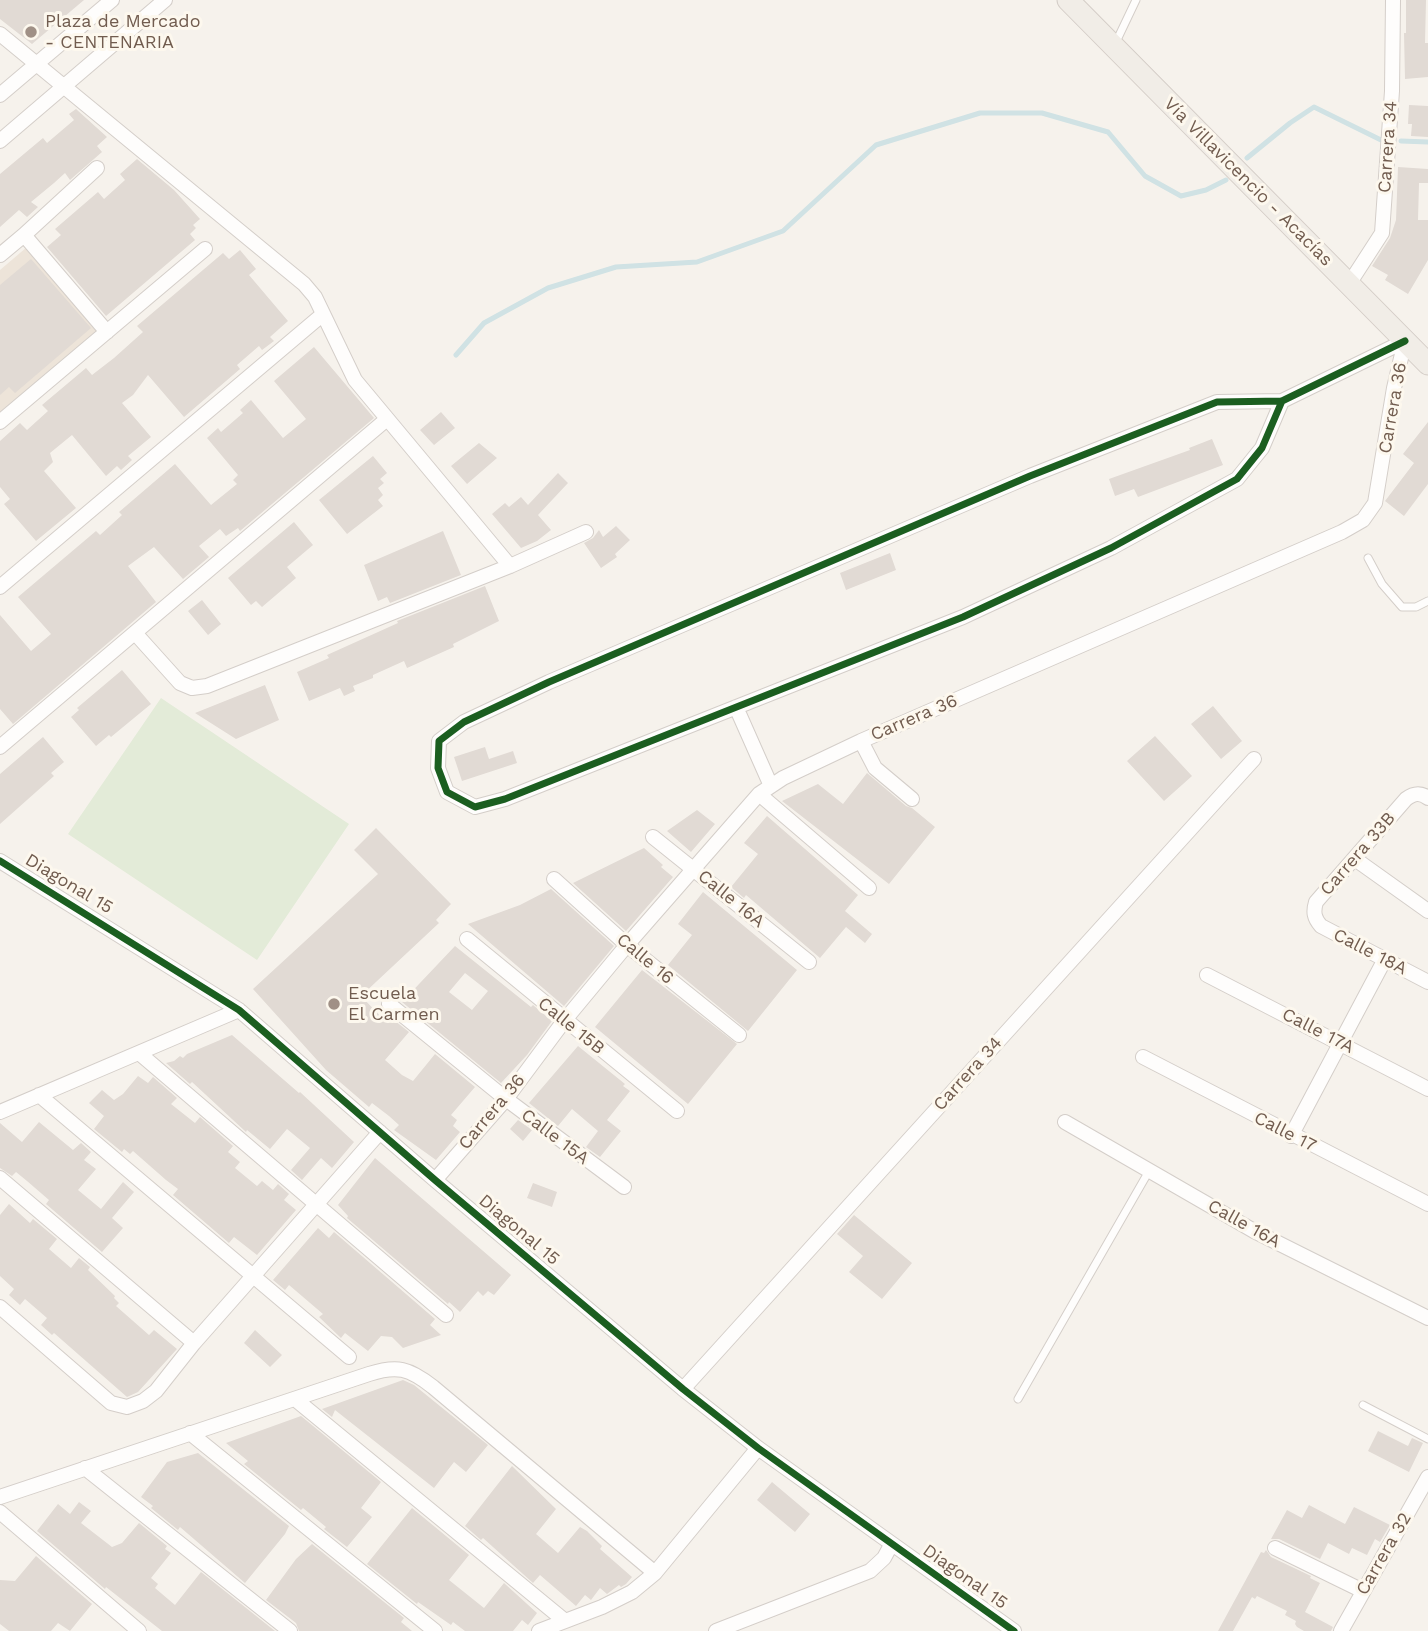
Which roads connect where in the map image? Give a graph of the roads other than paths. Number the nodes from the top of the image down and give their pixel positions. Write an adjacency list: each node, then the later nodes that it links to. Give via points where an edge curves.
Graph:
1 (112, 0): 8 (street)
2 (165, 0): 9 (street)
3 (1068, 0): 7 (main road, Vía Villavicencio - Acacías)
4 (1136, 0): 7 (lane)
5 (1393, 0): 16 (street, Carrera 34, via 1382,233)
6 (0, 34): 8 (street)
7 (1114, 46): 16 (main road, Vía Villavicencio - Acacías)
8 (37, 64): 9 (street); 10 (street)
9 (64, 87): 11 (street); 17 (street, via 304,284)
10 (0, 95)
11 (0, 141)
12 (97, 168): 13 (street)
13 (24, 235): 15 (street); 18 (street)
14 (205, 249): 18 (street)
15 (0, 255)
16 (1349, 284): 19 (main road, Vía Villavicencio - Acacías)
17 (322, 315): 22 (street, via 355,380); 27 (street)
18 (107, 332): 23 (street)
19 (1405, 341): 20 (main road, Vía Villavicencio - Acacías); 21 (street); 31 (street, Carrera 36, via 1375,503 1363,520)
20 (1428, 364)
21 (1282, 401): 30 (street, via 1262,448 1237,479 1111,548 963,617); 30 (street, via 1217,402 1030,475 549,682 464,722 439,741 438,768 447,792 475,807)
22 (387, 419): 26 (street); 29 (street)
23 (0, 422)
24 (586, 532): 26 (street)
25 (1368, 558): 28 (lane, via 1402,607)
26 (510, 566): 29 (street, via 207,687 180,683)
27 (0, 587)
28 (1428, 601)
29 (135, 633): 32 (street)
30 (736, 707): 34 (street)
31 (861, 741): 34 (street, Carrera 36); 36 (street, via 875,768)
32 (0, 747)
33 (1254, 759): 78 (street, Carrera 34)
34 (765, 790): 40 (street, Carrera 36); 42 (street)
35 (1428, 798): 38 (street, Carrera 33B, via 1413,794 1406,799)
36 (912, 799)
37 (653, 837): 40 (street, Calle 16A)
38 (1355, 859): 43 (street); 44 (street, Carrera 33B, via 1316,902)
39 (0, 861): 52 (street, Diagonal 15)
40 (694, 869): 46 (street, Carrera 36); 48 (street, Calle 16A)
41 (554, 879): 46 (street, Calle 16)
42 (869, 888)
43 (1428, 911)
44 (1315, 919): 47 (street, Calle 18A)
45 (467, 939): 53 (street, Calle 15B)
46 (627, 945): 53 (street, Carrera 36); 54 (street, Calle 16)
47 (1385, 959): 50 (street, Calle 18A); 55 (street)
48 (808, 962)
49 (1207, 975): 55 (street, Calle 17A)
50 (1428, 982)
51 (389, 1004): 60 (street, Calle 15A)
52 (239, 1010): 56 (street); 64 (street, Diagonal 15)
53 (564, 1021): 60 (street, Carrera 36); 61 (street, Calle 15B)
54 (739, 1035)
55 (1342, 1044): 58 (street, Calle 17A); 65 (street)
56 (139, 1053): 59 (street); 70 (street)
57 (1143, 1058): 65 (street, Calle 17)
58 (1428, 1089)
59 (39, 1095): 62 (street); 72 (street)
60 (506, 1099): 68 (street, Carrera 36); 69 (street, Calle 15A)
61 (677, 1111)
62 (0, 1112)
63 (1065, 1122): 66 (street, Calle 16A)
64 (380, 1132): 68 (street, Diagonal 15); 70 (street)
65 (1291, 1136): 71 (street, Calle 17)
66 (1149, 1171): 75 (street, Calle 16A, via 1254,1231); 80 (lane)
67 (0, 1178): 76 (street)
68 (435, 1180): 78 (street, Diagonal 15)
69 (624, 1187)
70 (317, 1204): 72 (street); 74 (street)
71 (1428, 1204)
72 (253, 1276): 76 (street); 77 (street)
73 (0, 1307): 76 (street, via 97,1393 127,1408 156,1391)
74 (446, 1315)
75 (1428, 1318)
76 (194, 1343)
77 (349, 1357)
78 (683, 1390): 84 (street, Diagonal 15)
79 (295, 1399): 82 (street); 91 (street, via 386,1369 419,1376); 93 (street)
80 (1017, 1399)
81 (1363, 1405): 83 (lane)
82 (190, 1433): 85 (street); 96 (street)
83 (1428, 1439)
84 (758, 1448): 89 (street, Diagonal 15); 91 (street)
85 (85, 1468): 87 (street); 95 (street)
86 (1428, 1477): 92 (street, Carrera 32)
87 (0, 1497)
88 (0, 1512): 94 (street)
89 (891, 1545): 98 (street, via 870,1571); 99 (street, Diagonal 15)
90 (1275, 1548): 92 (street)
91 (655, 1573): 93 (street, via 632,1591)
92 (1363, 1591): 100 (street, Carrera 32)
93 (565, 1621): 97 (street)
94 (139, 1631)
95 (290, 1631)
96 (435, 1631)
97 (539, 1631)
98 (716, 1631)
99 (1014, 1631)
100 (1340, 1631)

